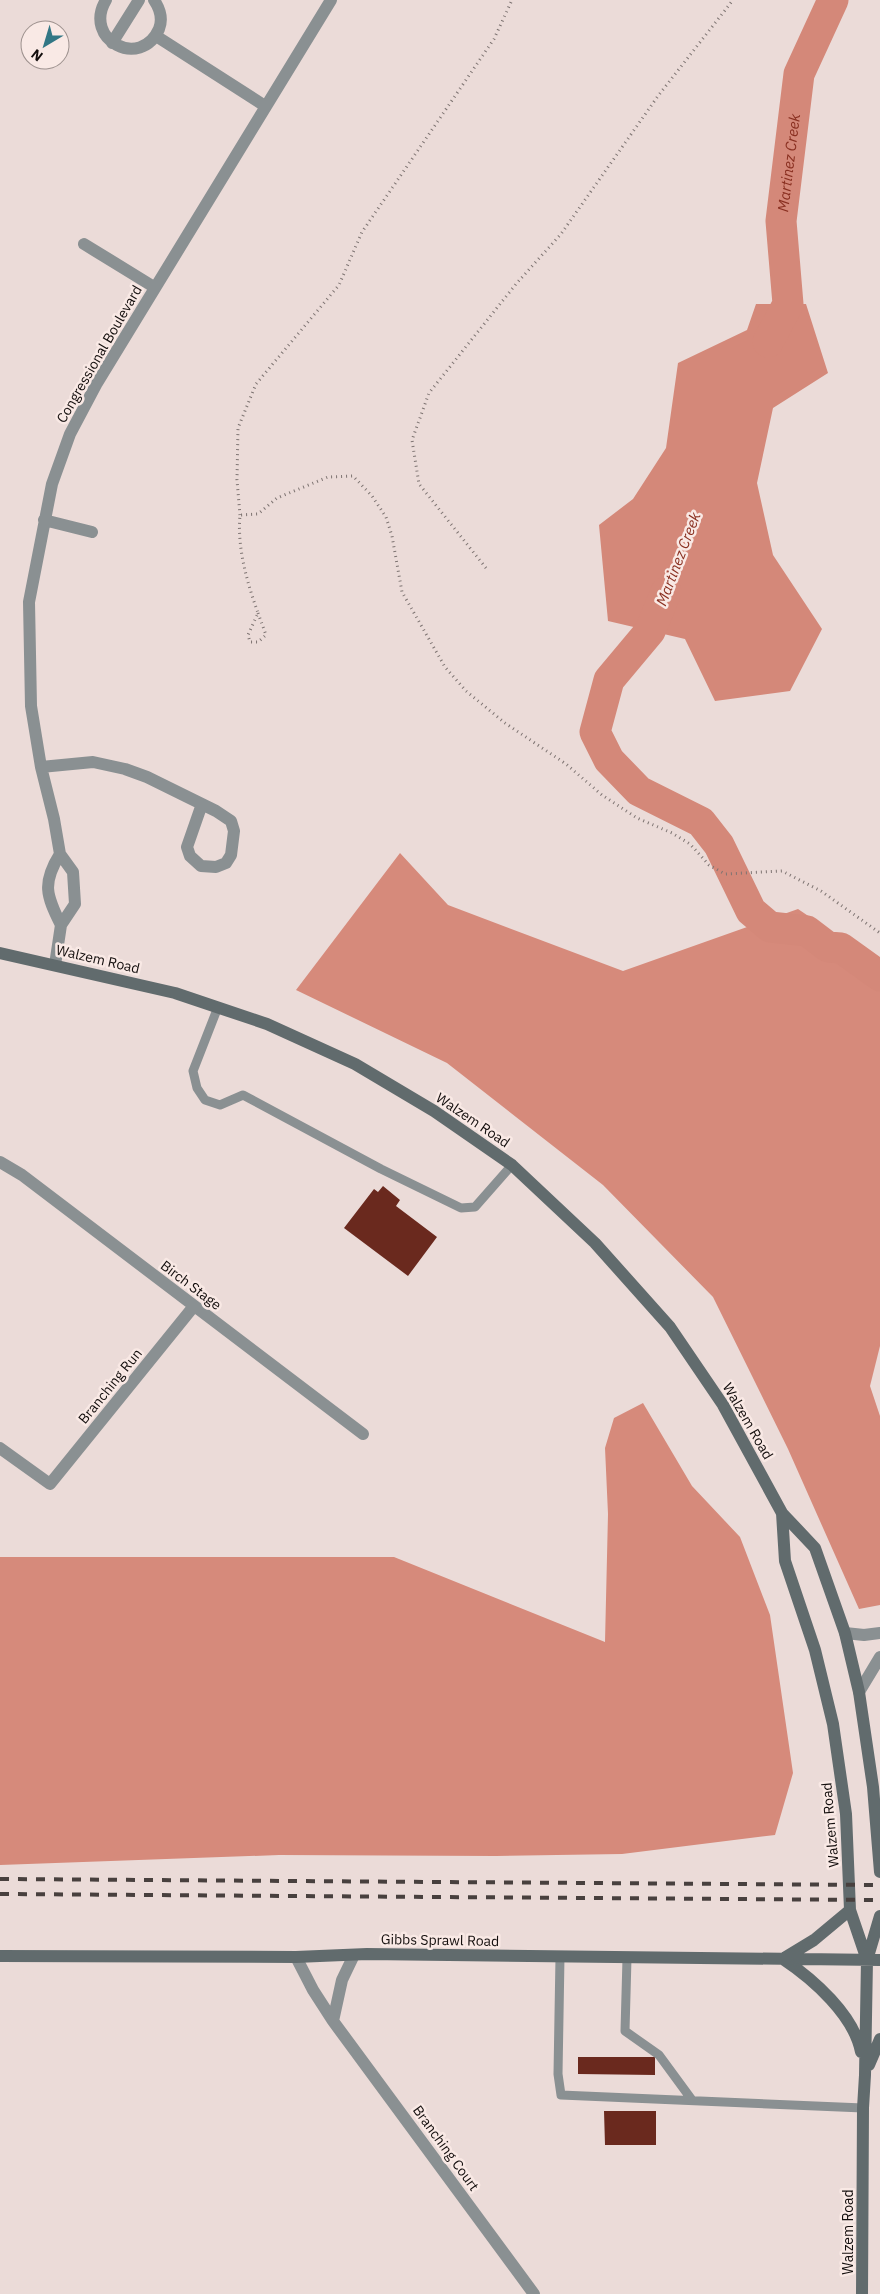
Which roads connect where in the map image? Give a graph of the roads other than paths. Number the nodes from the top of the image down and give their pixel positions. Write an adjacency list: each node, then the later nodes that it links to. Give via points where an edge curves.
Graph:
1 (106, 0): 6 (street, via 100,17 105,36)
2 (139, 0): 6 (street)
3 (154, 0): 5 (street, via 161,16)
4 (331, 0): 7 (street, Congressional Boulevard)
5 (156, 36): 6 (street, via 140,48 121,48); 7 (street)
6 (112, 43)
7 (266, 106): 9 (street, Congressional Boulevard)
8 (84, 244): 9 (street)
9 (154, 287): 10 (street, Congressional Boulevard, via 70,434 52,484)
10 (44, 520): 11 (street); 12 (street, Congressional Boulevard, via 29,602 31,706)
11 (92, 532)
12 (41, 767): 13 (street, via 93,762 125,769); 14 (street, Congressional Boulevard)
13 (202, 804): 13 (street, via 231,821 234,831 231,855 226,863 216,867 201,866 190,856 187,847)
14 (60, 854): 15 (street, via 48,872 49,902); 15 (street, Congressional Boulevard, via 73,872 75,904)
15 (60, 925): 17 (street, Congressional Boulevard)
16 (0, 953): 17 (main road, Walzem Road)
17 (55, 965): 18 (main road, Walzem Road, via 175,993)
18 (218, 1007): 20 (main road, Walzem Road, via 267,1024 355,1064 434,1110); 20 (lane, via 193,1071 197,1088 205,1100 220,1105 243,1095 461,1208 475,1207)
19 (0, 1162): 21 (street, Birch Stage, via 22,1175)
20 (512, 1165): 24 (main road, Walzem Road, via 595,1243 670,1327 723,1405)
21 (194, 1306): 22 (street, Birch Stage); 23 (street, Branching Run, via 50,1484)
22 (363, 1434)
23 (0, 1448)
24 (782, 1513): 25 (main road, Walzem Road, via 815,1548); 30 (main road, Walzem Road, via 785,1561 815,1650 840,1763 846,1814)
25 (845, 1632): 26 (street); 28 (main road, Walzem Road)
26 (880, 1634)
27 (880, 1657): 28 (street)
28 (859, 1692): 29 (main road, Walzem Road, via 872,1779)
29 (880, 1872)
30 (850, 1910): 37 (main road, via 814,1940); 38 (main road, Walzem Road)
31 (880, 1916): 38 (main road, Walzem Road)
32 (354, 1955): 34 (main road, Gibbs Sprawl Road); 35 (main road, Gibbs Sprawl Road); 40 (street, via 342,1980)
33 (0, 1956): 35 (main road, Gibbs Sprawl Road)
34 (560, 1956): 36 (main road, Gibbs Sprawl Road); 43 (lane, via 558,2074 561,2095)
35 (296, 1957): 40 (street, Branching Court)
36 (627, 1958): 37 (main road, Gibbs Sprawl Road); 43 (lane, via 625,2031 659,2055)
37 (782, 1959): 38 (main road, Gibbs Sprawl Road); 42 (main road, via 803,1973 835,2005 859,2040)
38 (867, 1960): 39 (main road, Gibbs Sprawl Road); 42 (main road, Walzem Road)
39 (880, 1960)
40 (333, 2021): 45 (street, Branching Court)
41 (880, 2039): 42 (main road)
42 (865, 2075): 44 (main road, Walzem Road)
43 (692, 2100): 44 (lane)
44 (863, 2108): 46 (main road, Walzem Road)
45 (534, 2294)
46 (862, 2294)

